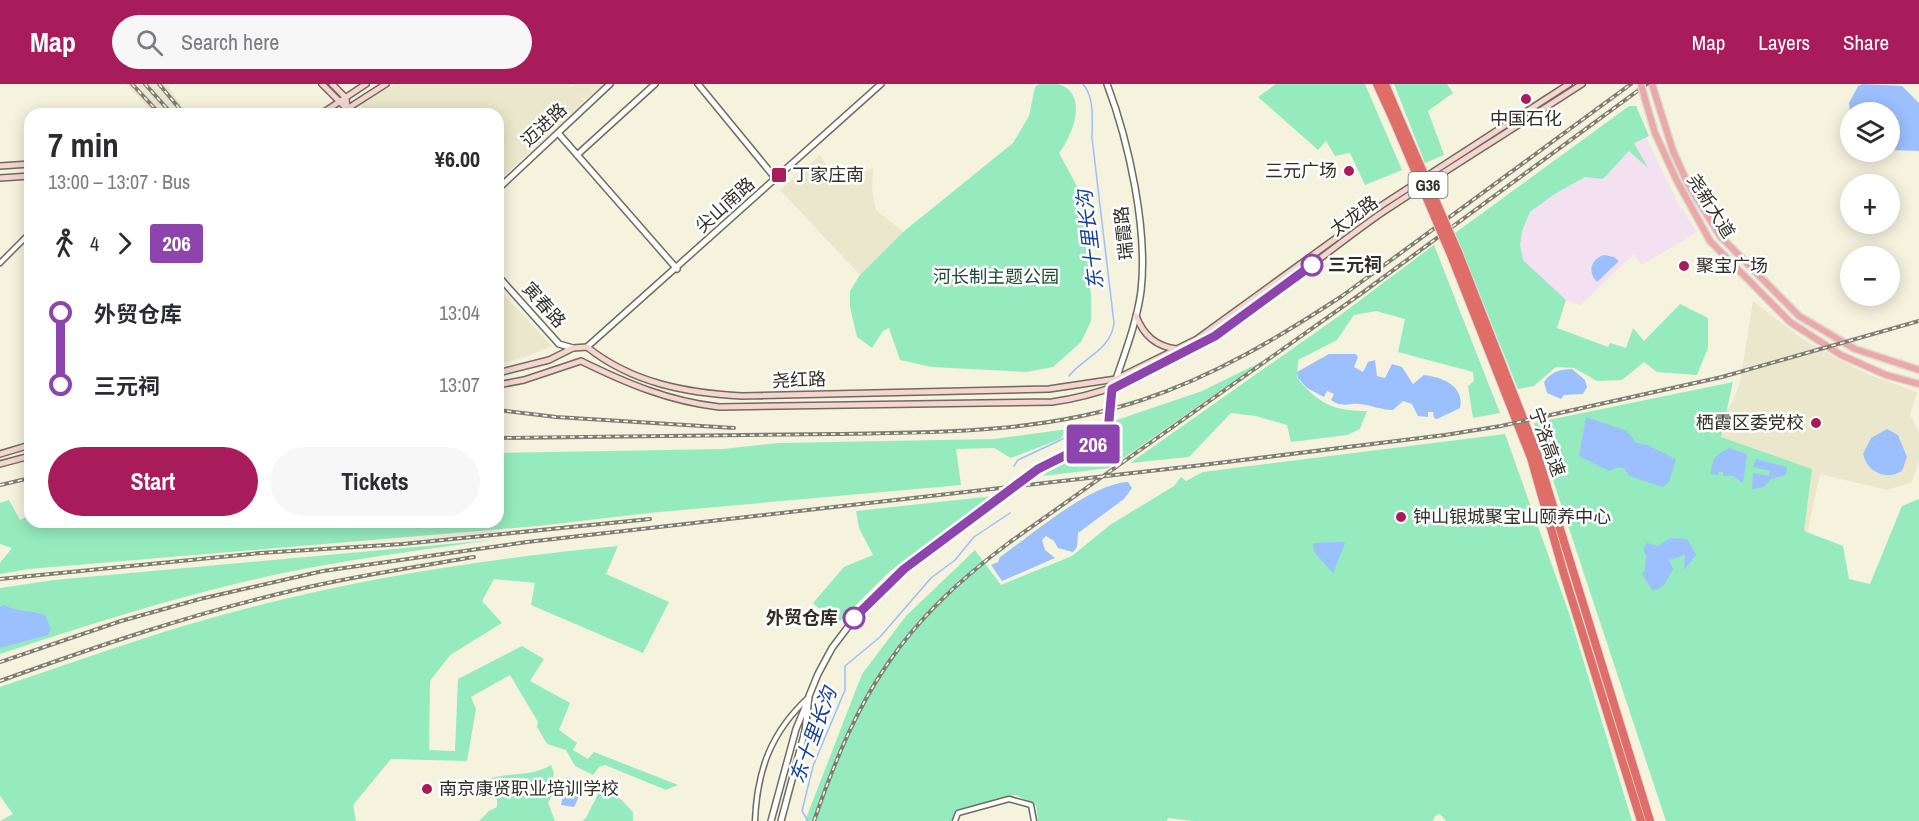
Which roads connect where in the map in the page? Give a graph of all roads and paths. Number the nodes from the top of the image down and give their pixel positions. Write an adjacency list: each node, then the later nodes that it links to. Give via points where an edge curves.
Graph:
1 (322, 84): 17 (main road)
2 (332, 84): 16 (main road)
3 (366, 84): 16 (main road)
4 (386, 84): 21 (main road)
5 (610, 84): 23 (street, 迈进路)
6 (655, 84): 24 (street)
7 (698, 84): 29 (street)
8 (1107, 84): 35 (street, 瑞霞路, via 1125,148 1141,231 1143,265)
9 (1377, 84): 22 (highway, 宁洛高速 / G36)
10 (1385, 84): 22 (highway, 宁洛高速 / G36)
11 (1569, 84): 38 (main road, 太龙路, via 1379,207 1233,315)
12 (1582, 84): 44 (main road, 太龙路, via 1383,213 1215,336)
13 (1641, 84): 43 (main road, 尧新大道, bridge, via 1655,133 1710,241 1790,322 1841,355 1886,375)
14 (1652, 84): 39 (main road, 尧新大道, via 1673,151 1720,236 1798,316 1855,349)
15 (877, 85): 29 (street, 尖山南路)
16 (346, 98): 17 (main road); 20 (main road)
17 (340, 103): 18 (main road); 19 (main road)
18 (331, 108)
19 (345, 108)
20 (348, 108)
21 (354, 108)
22 (1396, 118): 50 (highway, 宁洛高速 / G36, bridge, via 1454,253 1531,458 1560,563)
23 (558, 133): 24 (street); 30 (street, 迈进路)
24 (577, 155): 33 (street)
25 (24, 164): 26 (main road)
26 (0, 166)
27 (24, 176): 28 (main road)
28 (0, 178)
29 (776, 179): 33 (street, 尖山南路)
30 (504, 183)
31 (24, 239): 32 (street)
32 (0, 263)
33 (677, 269): 36 (street, 尖山南路)
34 (504, 283): 37 (street, 寅春路, via 559,344)
35 (1136, 316): 38 (main road, via 1153,341); 41 (street, 瑞霞路)
36 (587, 346): 37 (main road); 41 (main road, 尧红路, via 642,379 707,394 1049,389)
37 (573, 348): 40 (main road, via 549,360)
38 (1178, 349): 41 (main road, 太龙路)
39 (1919, 370)
40 (504, 371)
41 (1116, 379): 44 (main road)
42 (504, 383): 44 (main road, 尧红路, via 581,361 654,394 718,407 1052,402)
43 (1919, 384)
44 (1112, 389): 49 (street, via 1108,431 1104,436 1038,469 885,585 844,629 824,661)
45 (24, 447): 46 (main road)
46 (0, 454)
47 (24, 458): 48 (main road)
48 (0, 465)
49 (810, 696): 51 (street, via 781,725 761,770); 52 (street, via 796,729); 53 (street, via 805,731)
50 (1648, 820)
51 (754, 821)
52 (771, 821)
53 (781, 821)
54 (955, 821): 55 (street, via 958,813 1009,799 1031,805)
55 (1034, 821)

